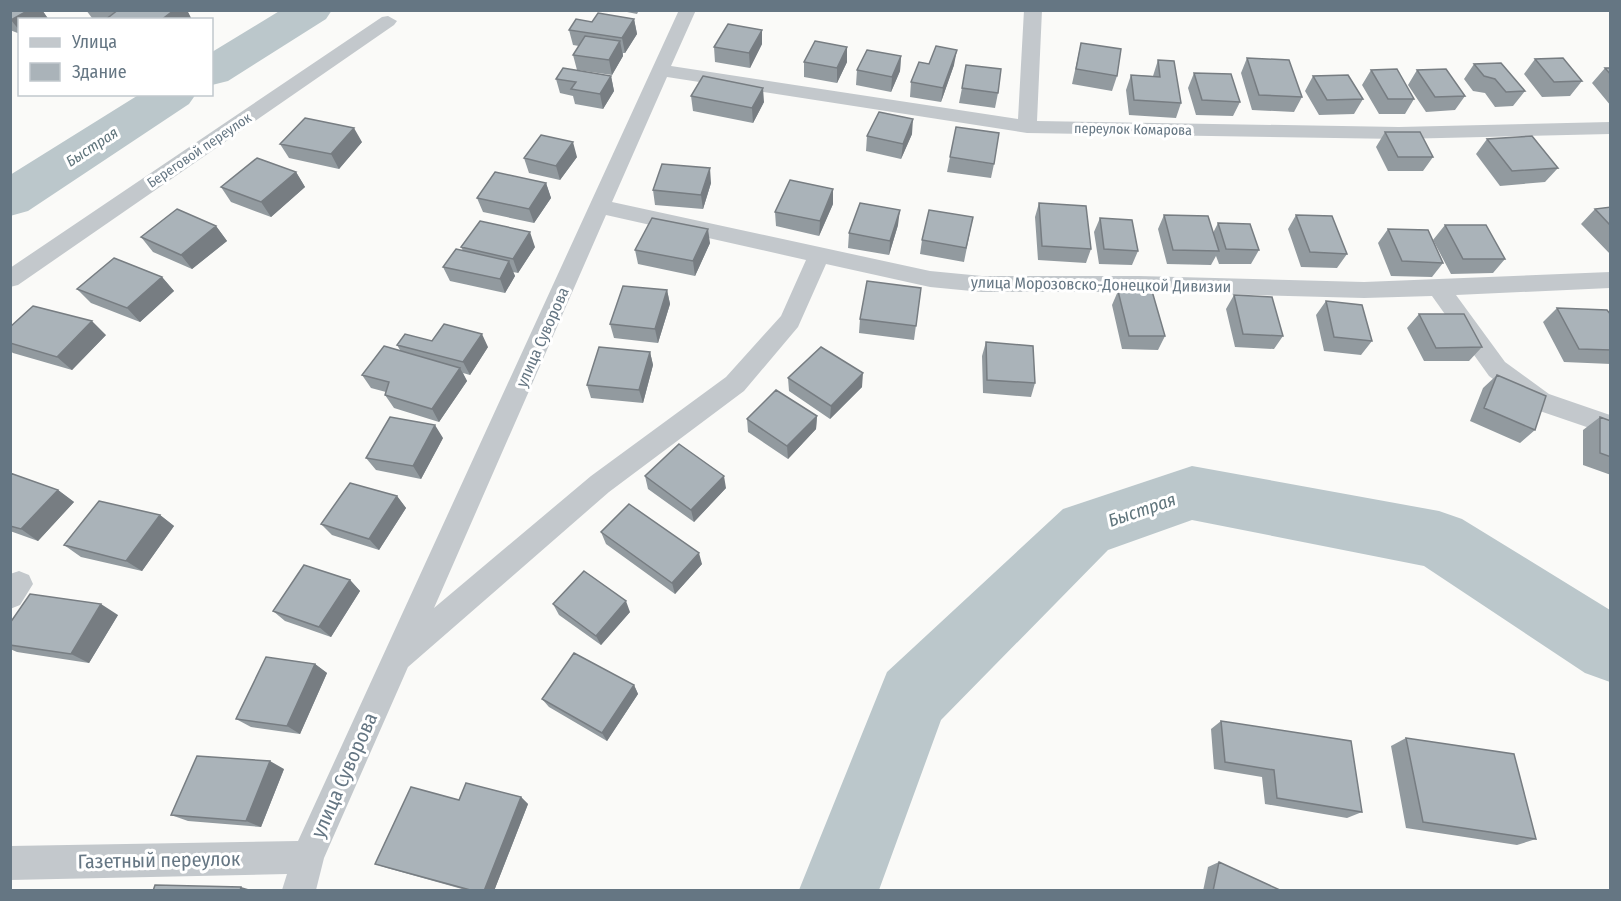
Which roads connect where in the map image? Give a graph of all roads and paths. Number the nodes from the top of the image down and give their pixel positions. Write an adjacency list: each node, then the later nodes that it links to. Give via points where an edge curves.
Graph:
1 (688, 10): 4 (street, улица Суворова)
2 (1033, 10): 5 (street)
3 (388, 21): 9 (street, Береговой переулок)
4 (660, 70): 5 (street, переулок Комарова); 7 (street, улица Суворова)
5 (1027, 128): 6 (street, переулок Комарова, via 1399,133)
6 (1611, 128)
7 (599, 206): 8 (street, улица Морозовско-Донецкой Дивизии); 13 (street, улица Суворова, via 480,479)
8 (819, 255): 11 (street, улица Морозовско-Донецкой Дивизии, via 930,279 982,284 1364,290); 13 (street, улица Суворова, via 790,321 735,384 600,484)
9 (10, 279)
10 (1611, 280): 11 (street, улица Морозовско-Донецкой Дивизии)
11 (1438, 287): 12 (street, via 1497,369 1540,401)
12 (1611, 425)
13 (394, 662): 14 (street, улица Суворова)
14 (308, 857): 15 (street, Газетный переулок); 16 (street, улица Суворова)
15 (10, 862)
16 (299, 891)

